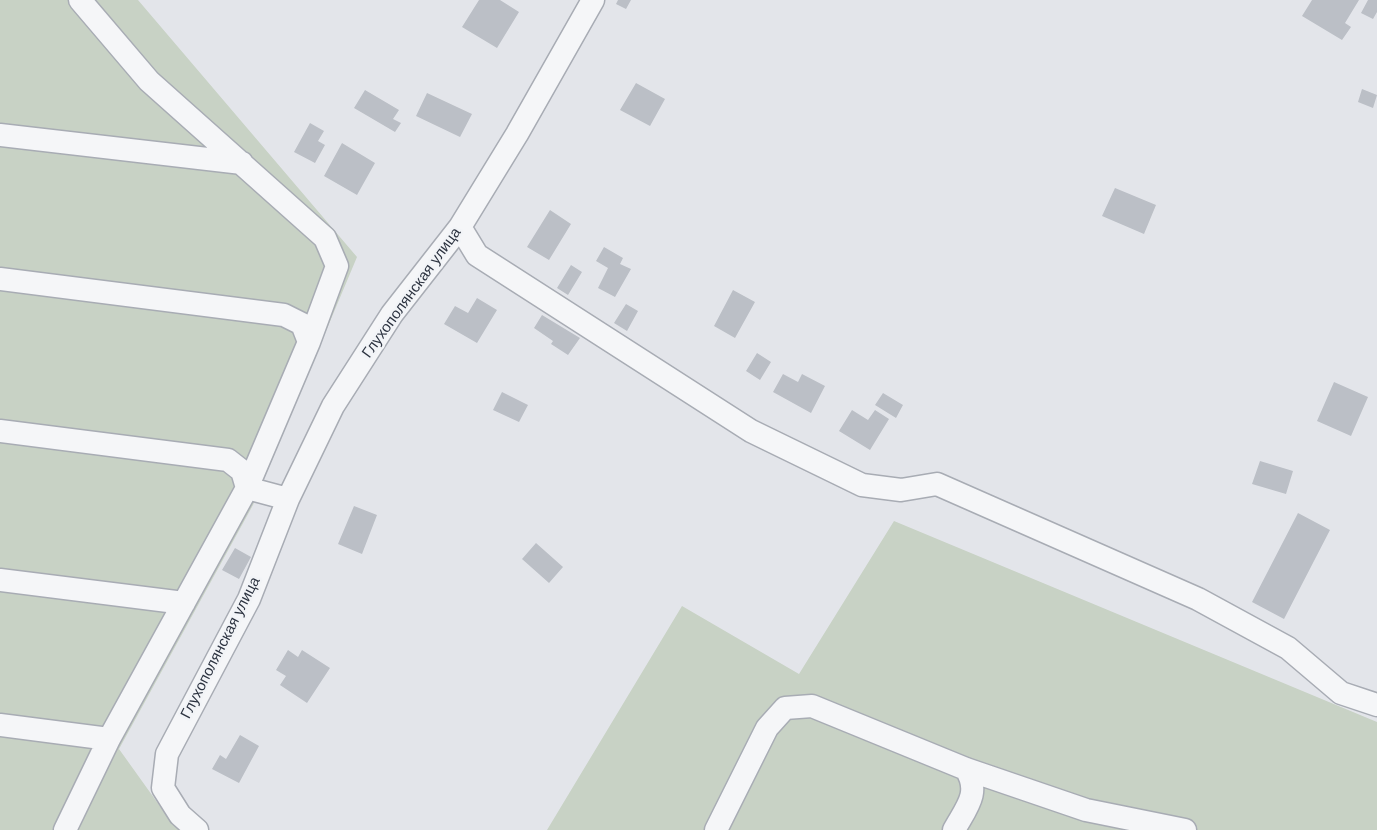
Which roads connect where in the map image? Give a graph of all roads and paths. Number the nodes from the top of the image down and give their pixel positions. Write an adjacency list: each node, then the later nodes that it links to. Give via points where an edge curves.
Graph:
1 (80, 0): 4 (street, via 149,82)
2 (593, 0): 5 (street, Глухополянская улица)
3 (0, 134): 4 (street)
4 (242, 163): 7 (street, via 325,238 337,266)
5 (460, 227): 10 (street, Глухополянская улица, via 392,314 333,406); 13 (street, via 477,254 751,431 862,485 901,490 937,484 1198,599 1288,648 1341,693)
6 (0, 279): 7 (street, via 284,315 302,324)
7 (309, 342): 9 (street)
8 (0, 431): 9 (street, via 228,460 242,471)
9 (247, 488): 10 (street); 12 (street)
10 (288, 499): 19 (street, Глухополянская улица, via 249,599 167,754 163,788 180,815)
11 (0, 580): 12 (street)
12 (184, 603): 15 (street)
13 (1377, 705)
14 (0, 725): 15 (street)
15 (109, 739): 18 (street)
16 (966, 769): 17 (street, via 1086,810); 20 (street, via 812,706 785,708 768,728); 21 (street, via 973,781 972,796)
17 (1171, 829)
18 (65, 830)
19 (197, 830)
20 (716, 830)
21 (954, 830)

